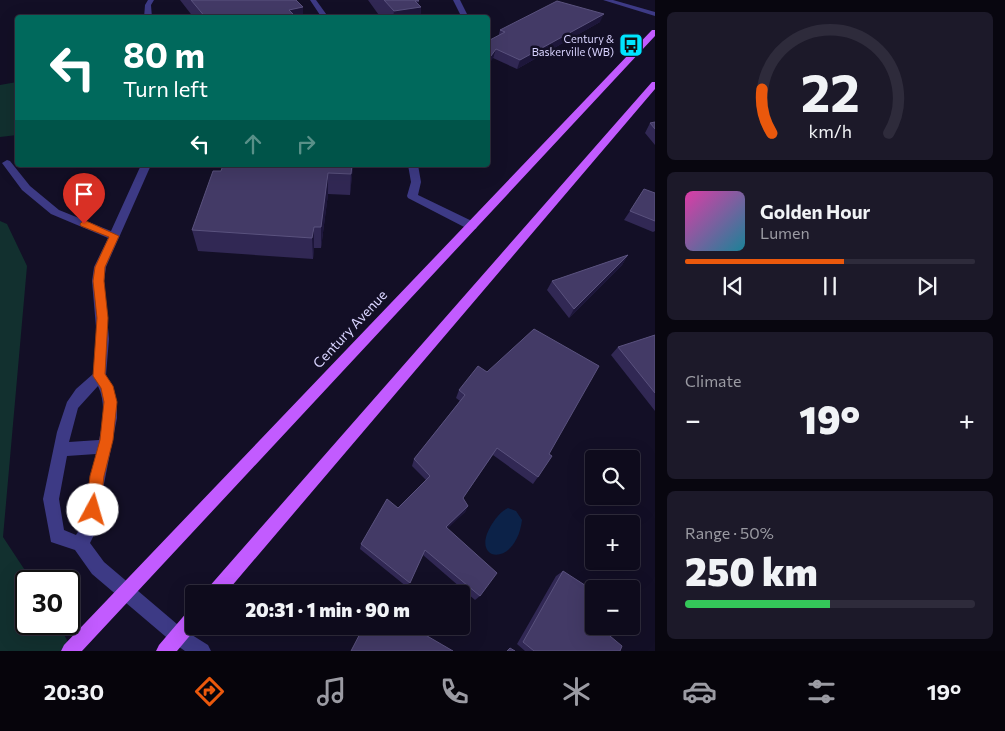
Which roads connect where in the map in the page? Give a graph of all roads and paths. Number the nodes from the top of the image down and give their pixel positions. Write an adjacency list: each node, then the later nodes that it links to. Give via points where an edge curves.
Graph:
1 (151, 0): 6 (street)
2 (313, 0): 7 (street)
3 (456, 0): 8 (street)
4 (606, 0): 5 (street)
5 (655, 14)
6 (148, 15)
7 (324, 15)
8 (465, 15)
9 (655, 32): 14 (main road, Century Avenue)
10 (655, 84): 20 (main road)
11 (7, 163): 15 (street, via 26,188 55,212)
12 (145, 167): 15 (street)
13 (413, 167): 14 (street, via 416,182 412,196)
14 (472, 226): 21 (main road, Century Avenue)
15 (114, 236): 16 (street, via 100,267 98,281 102,318)
16 (99, 376): 17 (street, via 107,386 111,402); 18 (street, via 72,406)
17 (105, 447): 18 (street); 19 (street, via 94,495 92,524)
18 (60, 449): 19 (street, via 51,499 57,536)
19 (80, 544): 21 (street, via 98,568)
20 (222, 585)
21 (127, 591): 23 (street); 24 (main road, Century Avenue)
22 (185, 628): 23 (main road)
23 (178, 636): 25 (main road); 26 (street)
24 (70, 651)
25 (165, 651)
26 (202, 651)

